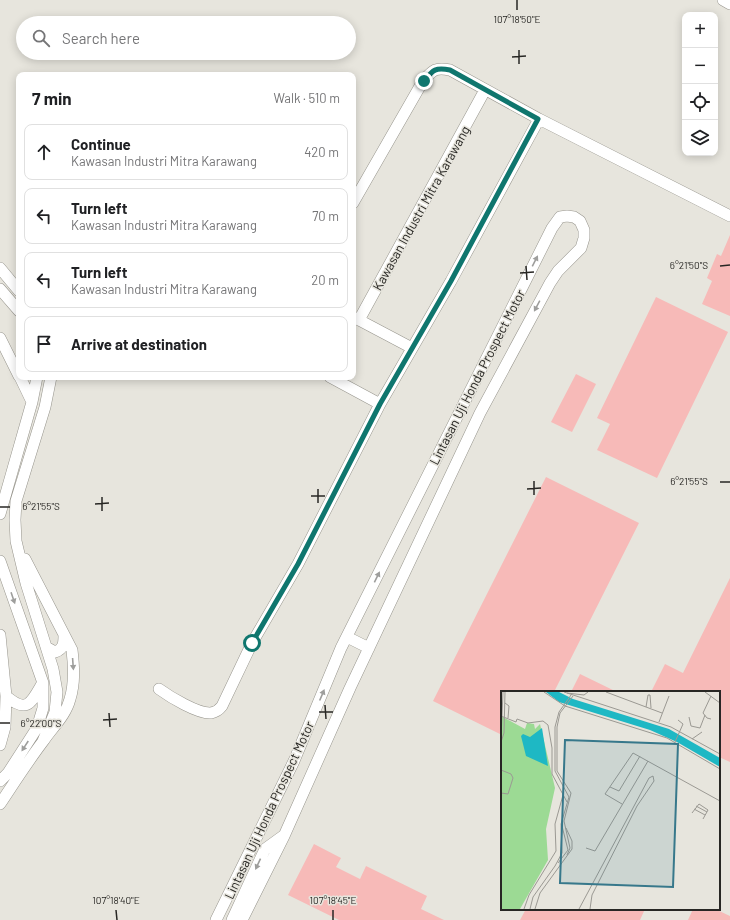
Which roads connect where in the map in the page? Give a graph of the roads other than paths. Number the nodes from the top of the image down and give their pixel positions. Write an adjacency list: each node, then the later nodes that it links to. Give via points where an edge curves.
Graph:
1 (723, 0): 2 (street)
2 (730, 4)
3 (485, 90): 4 (street); 5 (street, via 450,70 440,68 432,72 424,81); 11 (street, Kawasan Industri Mitra Karawang)
4 (538, 119): 6 (street); 13 (street)
5 (356, 198)
6 (730, 216)
7 (0, 268): 8 (street)
8 (16, 287)
9 (0, 289): 10 (street)
10 (16, 308)
11 (356, 319): 13 (street)
12 (0, 338): 14 (street)
13 (412, 348): 20 (street)
14 (16, 370)
15 (21, 380): 19 (street)
16 (36, 380): 19 (street)
17 (50, 380): 22 (street, via 45,407 16,502)
18 (336, 380): 20 (street)
19 (32, 402): 21 (street)
20 (380, 404): 30 (street, via 298,564 252,643 222,706 218,711 210,713 179,702)
21 (0, 514)
22 (16, 541): 25 (street); 27 (street)
23 (0, 561): 29 (street, one-way to 29)
24 (0, 635): 31 (street)
25 (64, 635): 27 (street, via 64,645 60,650 55,652); 32 (street, one-way to 32, via 72,650 74,683 63,714)
26 (347, 637): 28 (street); 28 (street, Lintasan Uji Honda Prospect Motor, one-way to 28, via 552,228 560,217 574,217 584,230 581,248 550,283 480,413); 37 (street, Lintasan Uji Honda Prospect Motor, one-way to 26, via 294,761)
27 (46, 647): 32 (street, via 57,692 55,712)
28 (368, 648): 36 (street, Lintasan Uji Honda Prospect Motor)
29 (43, 683): 31 (street, via 32,701 23,705 14,703); 34 (street, one-way to 34, via 43,708 37,728)
30 (159, 689)
31 (6, 696): 33 (street, via 5,727)
32 (43, 741): 35 (street)
33 (0, 745)
34 (0, 781)
35 (0, 804)
36 (284, 836): 38 (street, Lintasan Uji Honda Prospect Motor, one-way to 38, via 265,849); 39 (street, Lintasan Uji Honda Prospect Motor)
37 (216, 920)
38 (232, 920)
39 (242, 920)

